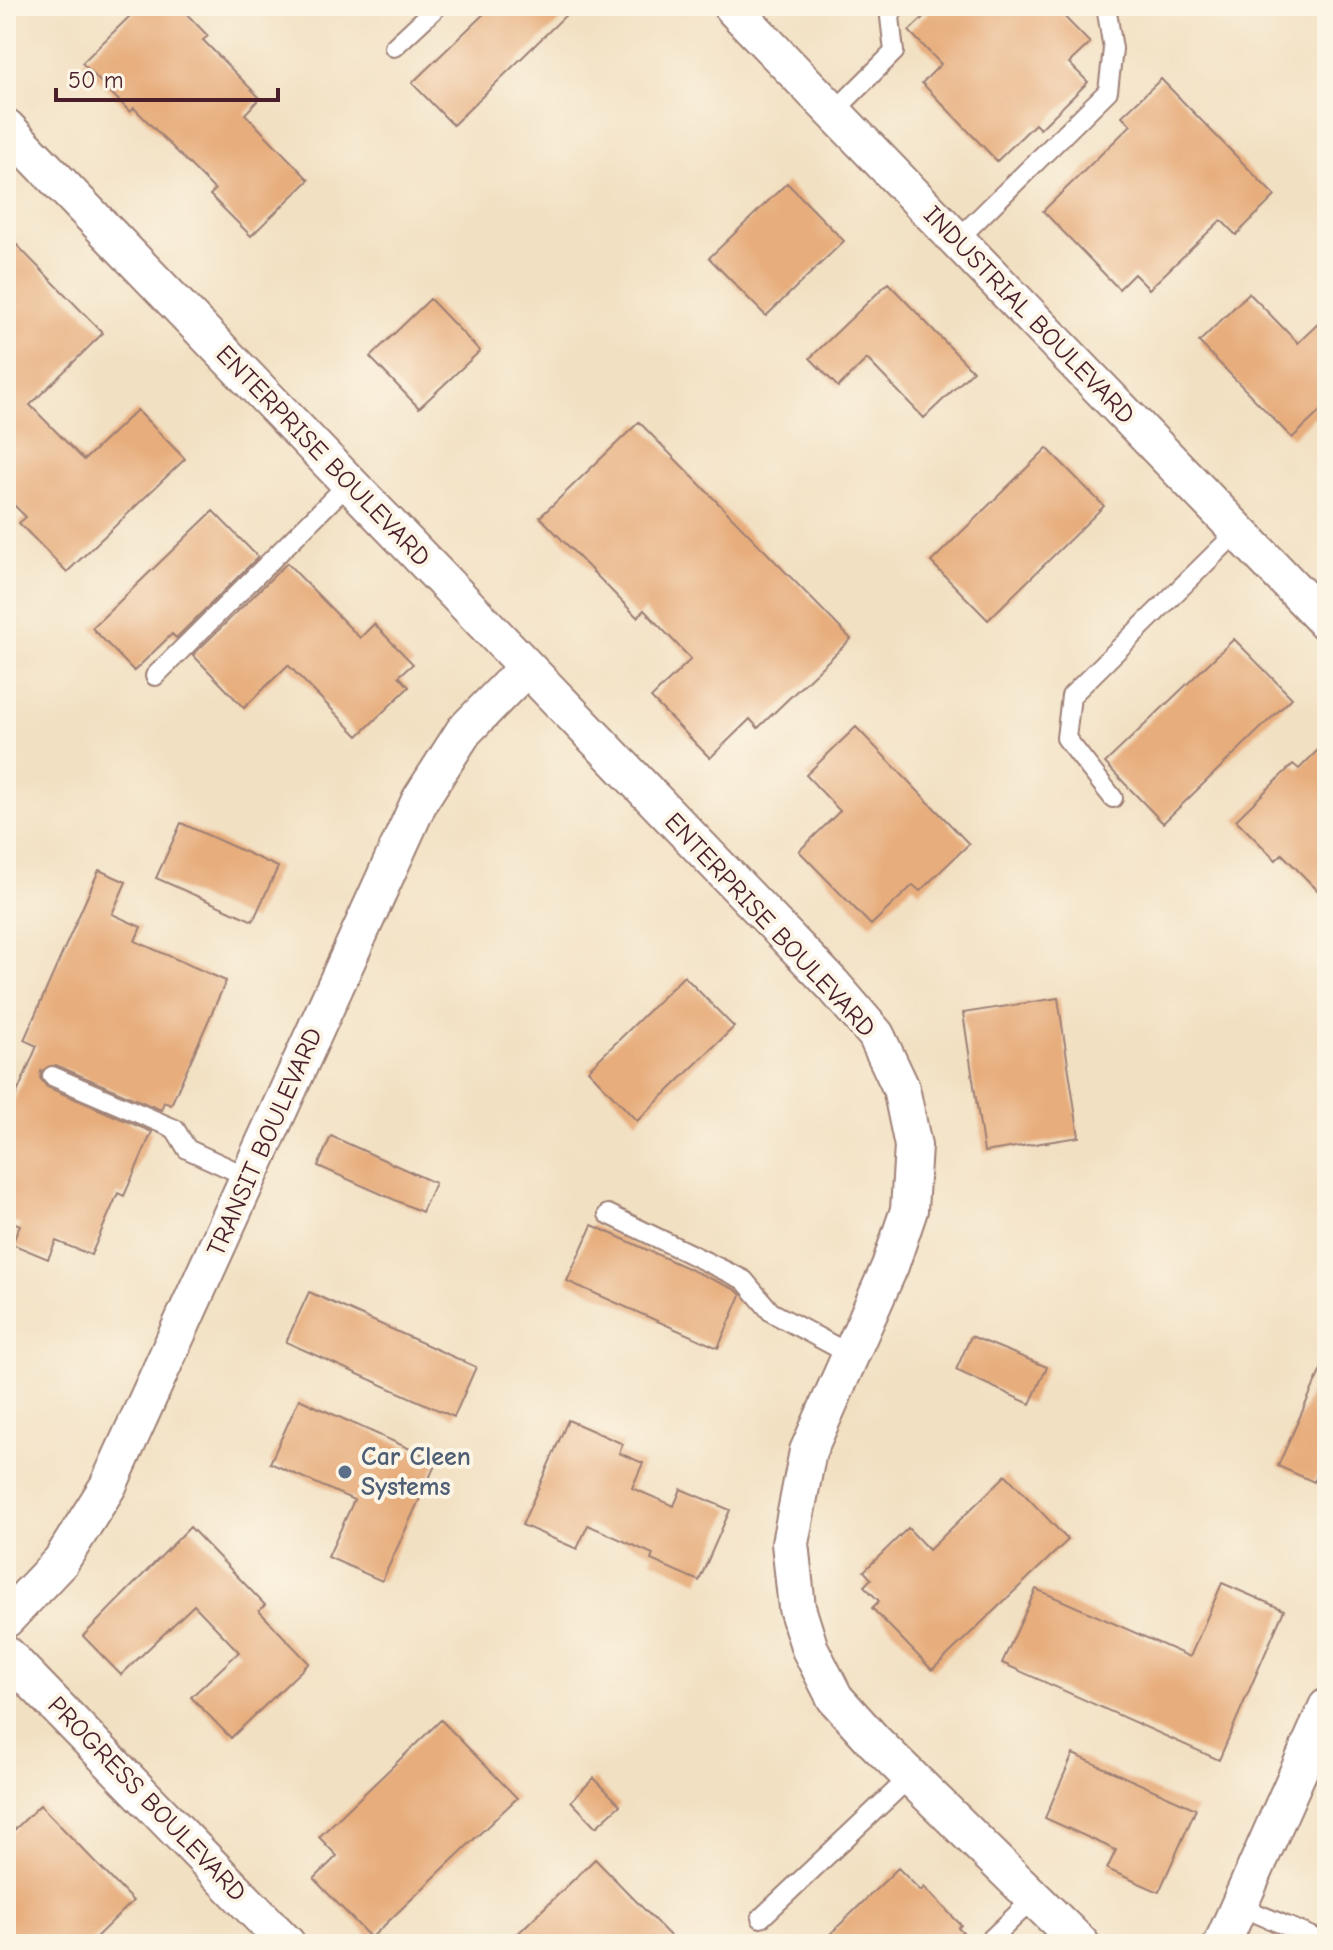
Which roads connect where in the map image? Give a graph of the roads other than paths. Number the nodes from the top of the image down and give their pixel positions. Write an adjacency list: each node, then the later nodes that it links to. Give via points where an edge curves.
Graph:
1 (438, 6): 5 (lane)
2 (731, 6): 6 (street, INDUSTRIAL BOULEVARD)
3 (895, 6): 6 (lane, via 890,17 894,52)
4 (1106, 6): 8 (lane, via 1113,49 1108,91)
5 (394, 47)
6 (834, 112): 8 (street, INDUSTRIAL BOULEVARD)
7 (6, 127): 9 (street, ENTERPRISE BOULEVARD)
8 (957, 240): 10 (street, INDUSTRIAL BOULEVARD)
9 (349, 483): 12 (street, ENTERPRISE BOULEVARD); 13 (lane)
10 (1238, 531): 11 (street, INDUSTRIAL BOULEVARD); 14 (lane, via 1071,696 1066,738)
11 (1327, 623)
12 (526, 668): 16 (street, TRANSIT BOULEVARD, via 464,731 420,800); 18 (street, ENTERPRISE BOULEVARD, via 876,1035 901,1088 913,1146 909,1210)
13 (155, 676)
14 (1113, 798)
15 (52, 1076): 16 (lane, via 175,1129 187,1149)
16 (248, 1177): 19 (street, TRANSIT BOULEVARD, via 108,1486 61,1561)
17 (608, 1214): 18 (lane, via 744,1280 771,1312)
18 (851, 1355): 22 (street, ENTERPRISE BOULEVARD, via 808,1451 790,1543 797,1608 835,1698)
19 (6, 1619)
20 (6, 1654): 27 (street, PROGRESS BOULEVARD)
21 (1327, 1707): 24 (street)
22 (910, 1777): 23 (street, ENTERPRISE BOULEVARD); 25 (lane)
23 (1034, 1898): 28 (lane); 29 (street, ENTERPRISE BOULEVARD)
24 (1239, 1906): 26 (lane); 30 (street)
25 (761, 1918)
26 (1327, 1943)
27 (287, 1944)
28 (986, 1944)
29 (1081, 1944)
30 (1222, 1944)

